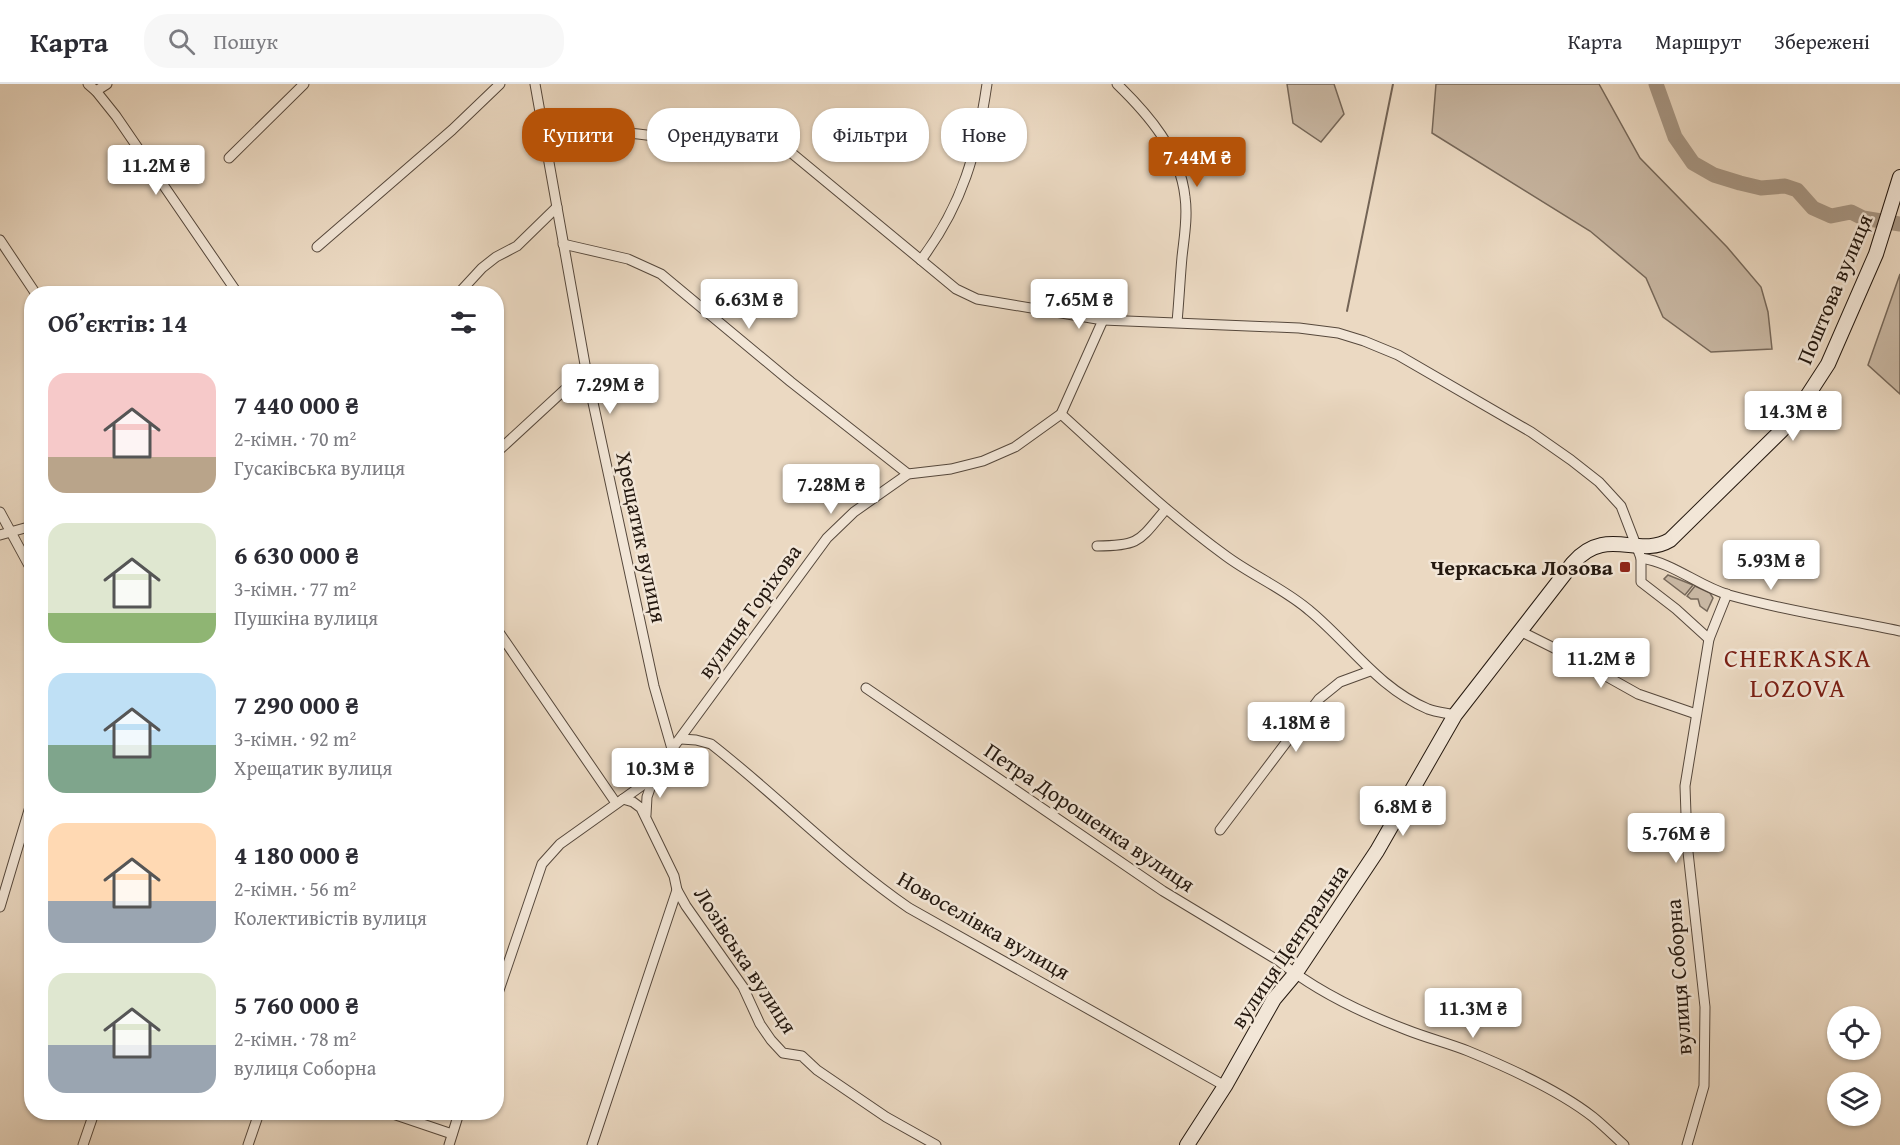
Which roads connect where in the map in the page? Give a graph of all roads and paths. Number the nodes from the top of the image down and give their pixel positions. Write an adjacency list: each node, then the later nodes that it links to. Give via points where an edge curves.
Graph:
1 (88, 84): 8 (street)
2 (107, 84): 8 (street)
3 (304, 84): 11 (street)
4 (500, 84): 17 (street)
5 (535, 84): 9 (street, Хрещатик вулиця)
6 (987, 84): 18 (street, via 965,183 940,235)
7 (1117, 84): 23 (street, via 1158,129 1181,177 1186,224)
8 (96, 91): 20 (street)
9 (539, 108)
10 (635, 135): 18 (street, via 700,138 722,134 744,123 753,124)
11 (229, 158)
12 (548, 162): 14 (street, Хрещатик вулиця)
13 (1898, 184): 34 (street, Поштова вулиця, via 1876,254 1828,364 1804,401 1782,430 1670,540)
14 (557, 207): 16 (street, Хрещатик вулиця); 21 (street, via 517,246 496,257)
15 (0, 240): 19 (street)
16 (563, 244): 24 (street, Хрещатик вулиця); 27 (street, via 628,259 661,274)
17 (317, 247)
18 (921, 260): 22 (street, via 956,289 977,299)
19 (31, 286)
20 (233, 286)
21 (466, 286)
22 (1103, 320): 23 (street); 25 (street)
23 (1177, 322): 34 (street, via 1338,333 1398,356 1531,432 1599,482 1621,506)
24 (586, 370): 26 (street); 46 (street, Хрещатик вулиця, via 654,686)
25 (1061, 414): 27 (street, вулиця Горіхова, via 1015,447 982,461); 28 (street)
26 (504, 446)
27 (908, 474): 45 (street, вулиця Горіхова, via 854,512 827,538)
28 (1166, 509): 33 (street, via 1131,544); 41 (street, via 1228,558 1311,611)
29 (0, 512): 31 (street)
30 (24, 528): 31 (street)
31 (12, 531): 32 (street); 35 (street)
32 (0, 535)
33 (1096, 546)
34 (1639, 551): 36 (street); 37 (street, вулиця Центральна, via 1600,545 1582,554); 40 (street, via 1641,582)
35 (24, 555)
36 (1727, 594): 38 (street); 40 (street, вулиця Соборна)
37 (1520, 631): 43 (street, via 1638,694); 44 (street, вулиця Центральна)
38 (1900, 631)
39 (504, 639): 48 (street, Лозівська вулиця)
40 (1709, 639): 43 (street, вулиця Соборна)
41 (1370, 671): 44 (street, via 1429,709); 51 (street, via 1340,682 1319,699)
42 (866, 688): 54 (street, Петра Дорошенка вулиця, via 1163,891)
43 (1696, 714): 69 (street, вулиця Соборна, via 1685,786 1687,843 1705,1007 1704,1086)
44 (1455, 715): 54 (street, вулиця Центральна, via 1377,851)
45 (681, 739): 46 (street, вулиця Горіхова); 56 (street, Новоселівка вулиця, via 711,744 909,908)
46 (672, 749): 47 (street, вулиця Горіхова)
47 (654, 777): 48 (street, вулиця Горіхова); 49 (street, via 646,797)
48 (620, 801): 49 (street, Лозівська вулиця, via 637,804); 55 (street, вулиця Горіхова, via 560,844 542,864)
49 (646, 818): 52 (street, Лозівська вулиця)
50 (24, 827): 53 (street)
51 (1220, 830)
52 (677, 890): 65 (street); 66 (street, Лозівська вулиця, via 743,987 760,1024 783,1053 802,1056 828,1079)
53 (0, 907)
54 (1295, 974): 56 (street, вулиця Центральна, via 1274,999); 68 (street, Петра Дорошенка вулиця, via 1358,1009 1527,1078 1586,1112)
55 (504, 976)
56 (1225, 1086): 67 (street, вулиця Центральна)
57 (92, 1120): 62 (street)
58 (257, 1120): 63 (street)
59 (411, 1120): 61 (street)
60 (457, 1120): 61 (street)
61 (452, 1134): 64 (street)
62 (83, 1145)
63 (248, 1145)
64 (449, 1145)
65 (592, 1145)
66 (936, 1145)
67 (1187, 1145)
68 (1624, 1145)
69 (1687, 1145)

